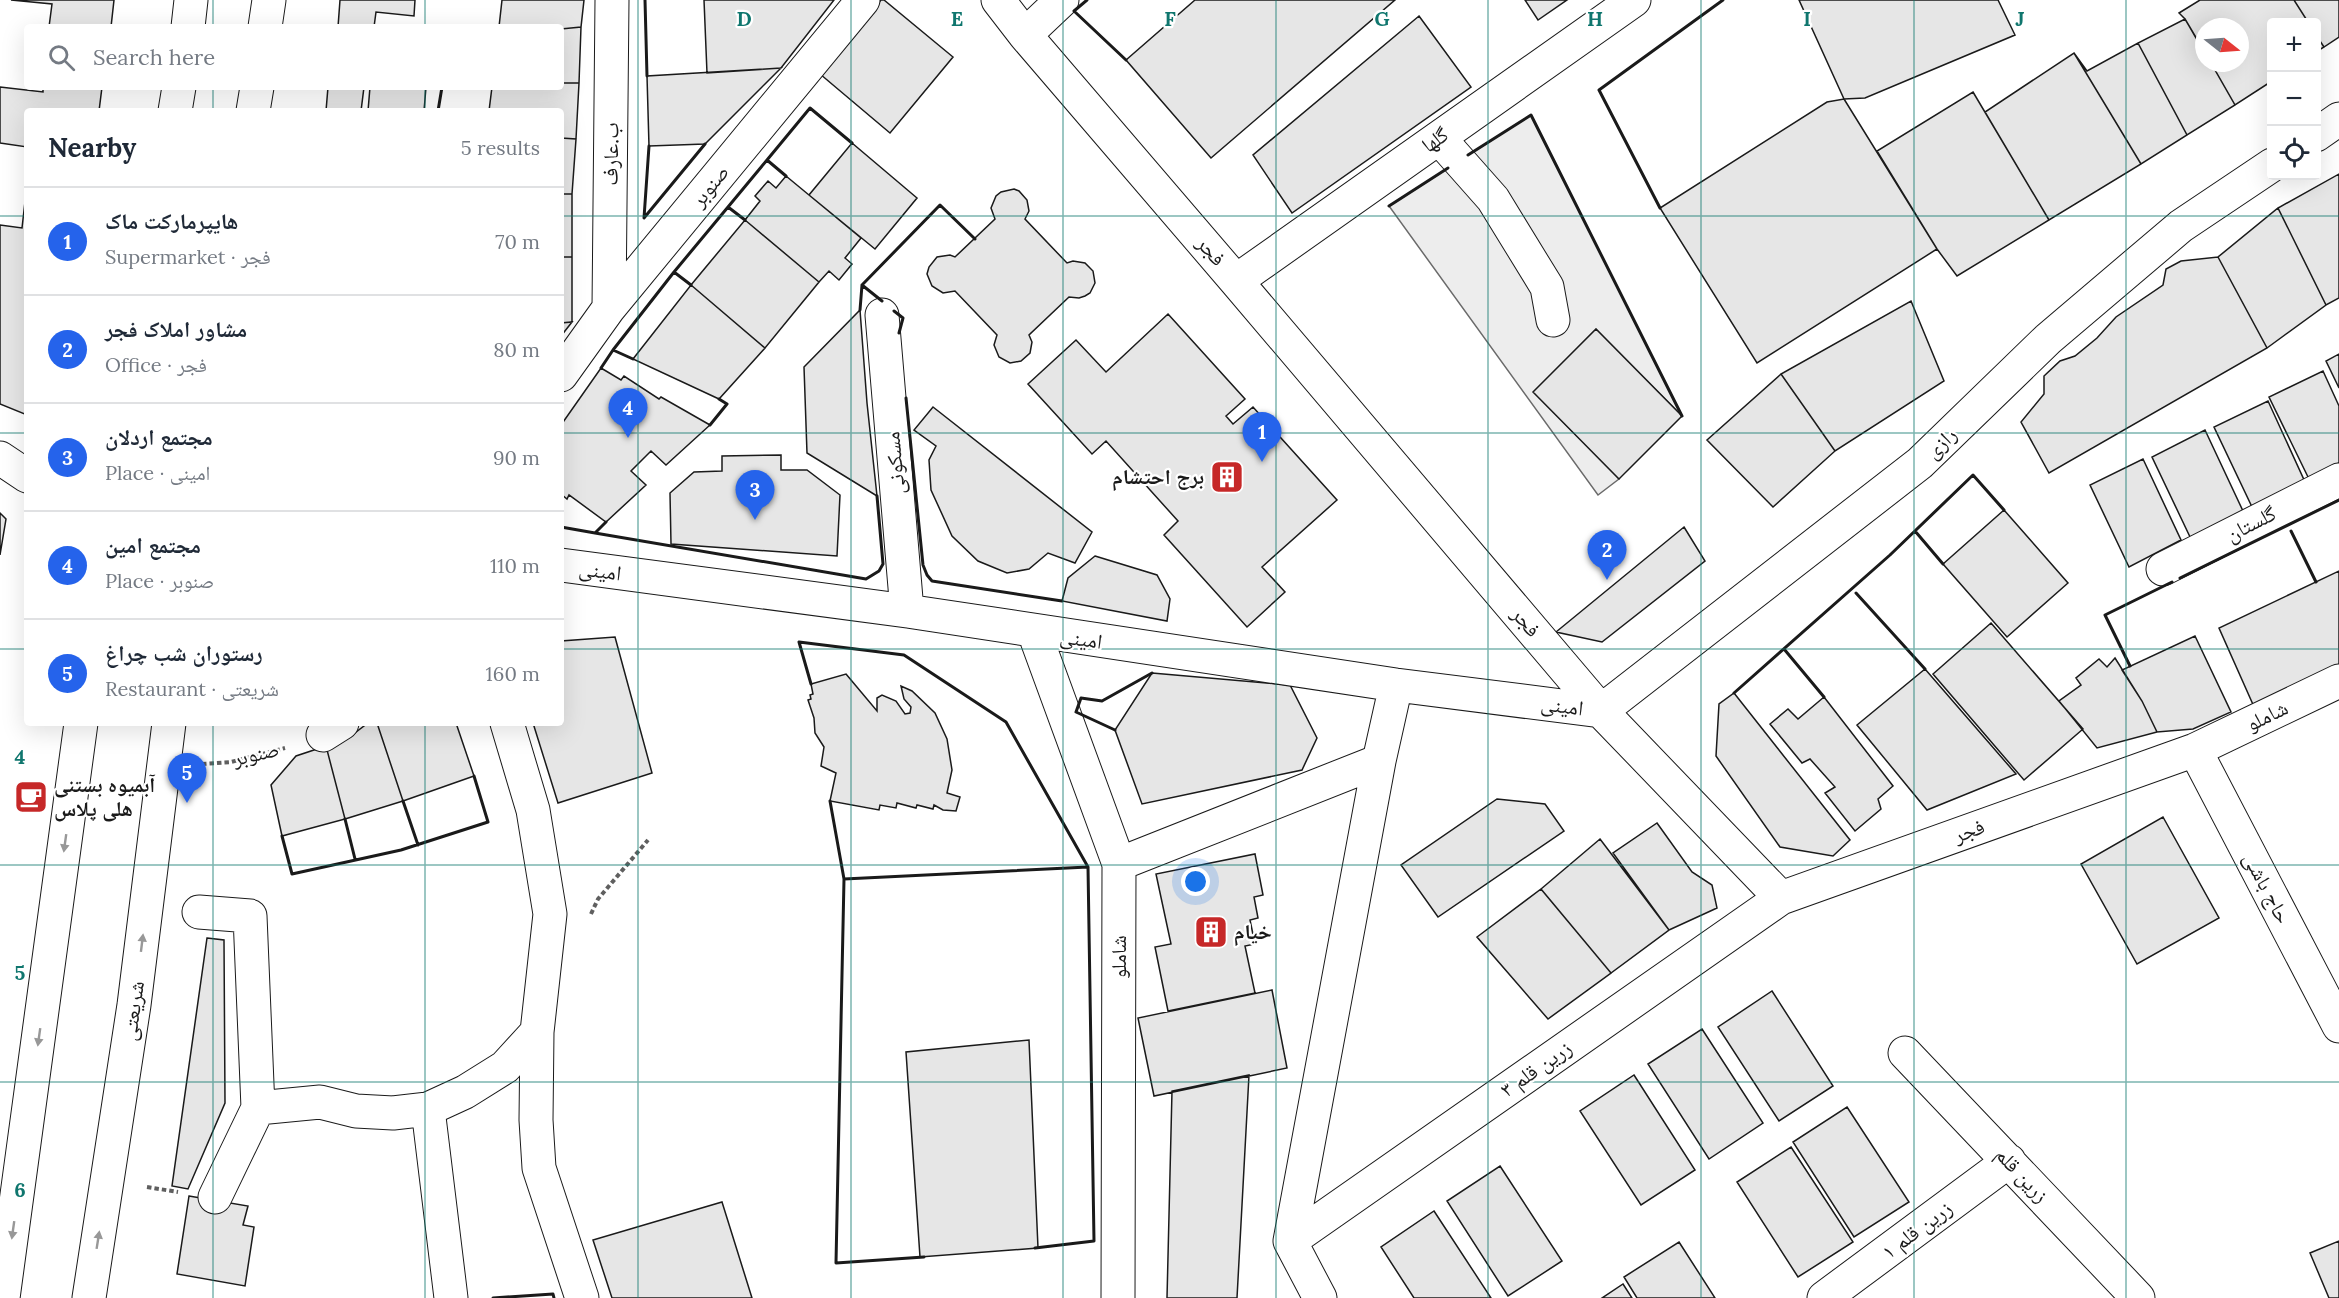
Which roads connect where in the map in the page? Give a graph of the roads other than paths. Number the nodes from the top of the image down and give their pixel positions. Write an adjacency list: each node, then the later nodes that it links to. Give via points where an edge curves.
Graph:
1 (191, 0): 8 (street)
2 (269, 0): 9 (street)
3 (612, 0): 20 (street, ب.عارف)
4 (863, 0): 20 (street, صنوبر)
5 (998, 0): 10 (street, فجر)
6 (1062, 0): 10 (street)
7 (1634, 0): 17 (street, گلها)
8 (188, 24)
9 (265, 24)
10 (1024, 35): 19 (street, فجر)
11 (178, 90): 13 (street)
12 (256, 90): 14 (street)
13 (176, 108)
14 (253, 108)
15 (2339, 120): 16 (street)
16 (2321, 132)
17 (1439, 138): 19 (street, گلها); 22 (street, via 1493,199 1546,287)
18 (2267, 168): 33 (street, رازی, via 2181,226 2048,339 1920,463)
19 (1236, 280): 33 (street, فجر)
20 (609, 308): 23 (street, صنوبر)
21 (882, 315): 29 (street, مسکونی)
22 (1553, 320)
23 (564, 371)
24 (0, 458): 25 (street)
25 (24, 474)
26 (2339, 480): 28 (street, گلستان)
27 (564, 565): 29 (street, امینی)
28 (2163, 569)
29 (907, 611): 30 (street, امینی)
30 (1034, 632): 32 (street, امینی); 39 (street, شاملو)
31 (2339, 681): 37 (street, شاملو)
32 (1396, 685): 33 (street, امینی); 38 (street)
33 (1601, 711): 40 (street, فجر)
34 (81, 726): 48 (street, one-way to 48)
35 (169, 726): 53 (street, شریعتی, one-way to 35, via 134,1005)
36 (508, 726): 44 (street, via 533,810 550,914)
37 (2195, 750): 40 (street, فجر); 42 (street, حاج باشی)
38 (1379, 760): 39 (street); 51 (street)
39 (1119, 864): 56 (street, شاملو)
40 (1781, 898): 51 (street, زرین قلم ۳)
41 (199, 912): 46 (street, via 250,916)
42 (2331, 991): 43 (street, حاج باشی)
43 (2339, 1026)
44 (537, 1032): 47 (street, via 505,1067); 55 (street, via 539,1168)
45 (1905, 1053): 49 (street, زرین قلم)
46 (258, 1108): 47 (street, via 320,1102 356,1111 393,1113); 50 (street)
47 (428, 1109): 54 (street)
48 (12, 1158): 52 (street, one-way to 52)
49 (2009, 1161): 58 (street, زرین قلم ۱); 59 (street, زرین قلم)
50 (215, 1197)
51 (1290, 1241): 57 (street)
52 (3, 1298)
53 (89, 1298)
54 (451, 1298)
55 (582, 1298)
56 (1118, 1298)
57 (1320, 1298)
58 (1824, 1298)
59 (2138, 1298)

